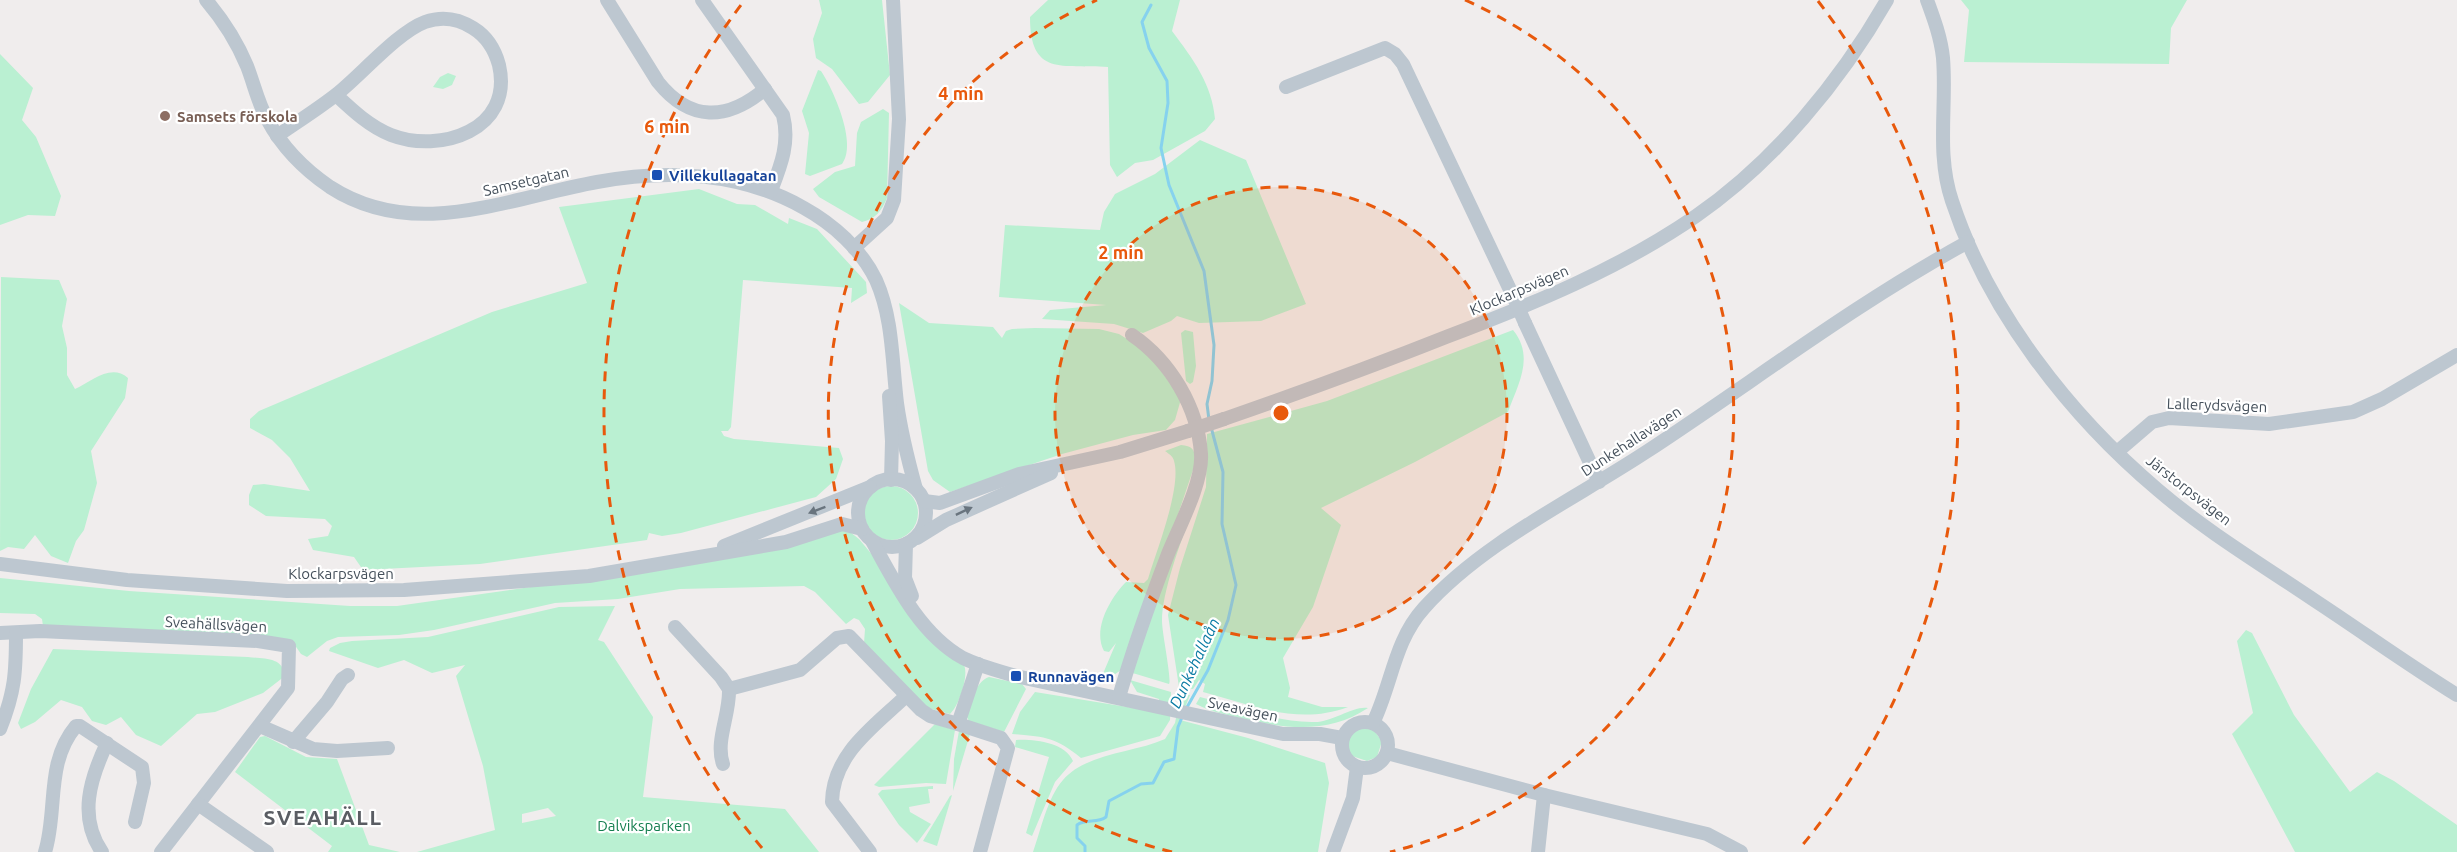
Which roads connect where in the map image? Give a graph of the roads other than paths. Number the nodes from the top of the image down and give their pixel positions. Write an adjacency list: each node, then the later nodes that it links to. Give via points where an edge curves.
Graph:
1 (206, 0): 10 (street, Samsetgatan, via 236,44)
2 (607, 0): 8 (street, via 658,82 683,106 723,112 744,105)
3 (702, 0): 8 (street)
4 (893, 0): 13 (street, via 899,119 894,200 887,218)
5 (1887, 0): 18 (street, Klockarpsvägen, bridge, via 1836,78 1784,138 1697,215 1652,244 1530,305 1224,419)
6 (1927, 0): 12 (street, Järstorpsvägen, via 1943,58 1945,175)
7 (1286, 87): 20 (street, bridge, via 1384,48 1395,54)
8 (765, 89): 11 (street, via 779,108 786,133 785,151)
9 (336, 95): 9 (street, via 409,32 434,20 450,19 473,28 492,48 499,67 499,93 486,119 469,133 448,140 420,142 390,135); 10 (street)
10 (277, 136): 11 (street, Samsetgatan, via 300,163 332,188 365,205 399,214 467,212 597,182 657,175 713,177)
11 (771, 191): 13 (street, Samsetgatan, via 824,219)
12 (1968, 242): 17 (street, Järstorpsvägen, via 2029,349 2086,421); 20 (street, Dunkehallavägen, via 1892,286)
13 (854, 248): 14 (street, Samsetgatan, via 876,280)
14 (889, 328): 19 (street); 22 (street, via 900,423)
15 (1132, 335): 37 (street, via 1149,347 1175,377 1186,398 1201,455 1194,489)
16 (2457, 355): 17 (street, Lallerydsvägen, via 2353,412 2269,424 2169,418 2152,422)
17 (2117, 452): 35 (street, Järstorpsvägen, via 2189,515)
18 (1069, 465): 22 (street, via 1019,474 940,503); 25 (street, one-way to 18, via 946,520)
19 (891, 480): 21 (street); 22 (street, via 904,482)
20 (1599, 482): 38 (street, Dunkehallavägen, via 1498,545 1451,580 1423,609 1401,640)
21 (870, 487): 23 (street, via 859,507); 26 (street, one-way to 26)
22 (920, 495): 25 (street, via 925,520)
23 (862, 529): 24 (street); 26 (street, via 842,524 786,542)
24 (872, 541): 25 (street, via 888,547); 31 (street, via 905,598 930,631)
25 (910, 542): 31 (street, via 905,578 912,597)
26 (683, 561): 27 (street, Klockarpsvägen, via 589,576 503,583 404,590 287,591 127,580)
27 (0, 564)
28 (675, 627): 34 (street)
29 (0, 633): 30 (street, Sveahällsvägen)
30 (16, 633): 40 (street, Sveahällsvägen, via 246,640 289,646 288,688); 41 (street, via 16,676)
31 (963, 658): 32 (street, Sveavägen)
32 (978, 664): 37 (street, Sveavägen, via 1016,676); 39 (street)
33 (348, 675): 43 (street)
34 (729, 689): 36 (street, via 800,670 842,636 849,636); 47 (street, via 728,717 719,751)
35 (2457, 695)
36 (906, 696): 39 (street, via 930,716); 56 (street, via 853,747 834,783 832,802)
37 (1119, 697): 42 (street, Sveavägen, via 1283,734)
38 (1373, 723): 42 (street, via 1355,723); 46 (street, via 1386,734)
39 (958, 724): 57 (street, via 1001,738 1008,748)
40 (260, 726): 43 (street); 50 (street, Sveahällsvägen)
41 (0, 729)
42 (1342, 738): 48 (street, via 1344,756)
43 (293, 742): 45 (street, via 337,751)
44 (106, 743): 51 (street, via 138,762 144,774); 52 (street, via 80,726 71,731 53,778); 53 (street, via 88,802 89,827)
45 (388, 748)
46 (1387, 753): 48 (street, via 1377,765); 49 (street)
47 (723, 764)
48 (1357, 767): 58 (street, via 1353,798)
49 (1544, 795): 59 (street); 60 (street, via 1707,834)
50 (198, 804): 54 (street, Sveahällsvägen); 55 (street)
51 (135, 822)
52 (45, 852)
53 (102, 852)
54 (161, 852)
55 (267, 852)
56 (870, 852)
57 (980, 852)
58 (1333, 852)
59 (1538, 852)
60 (1741, 852)

